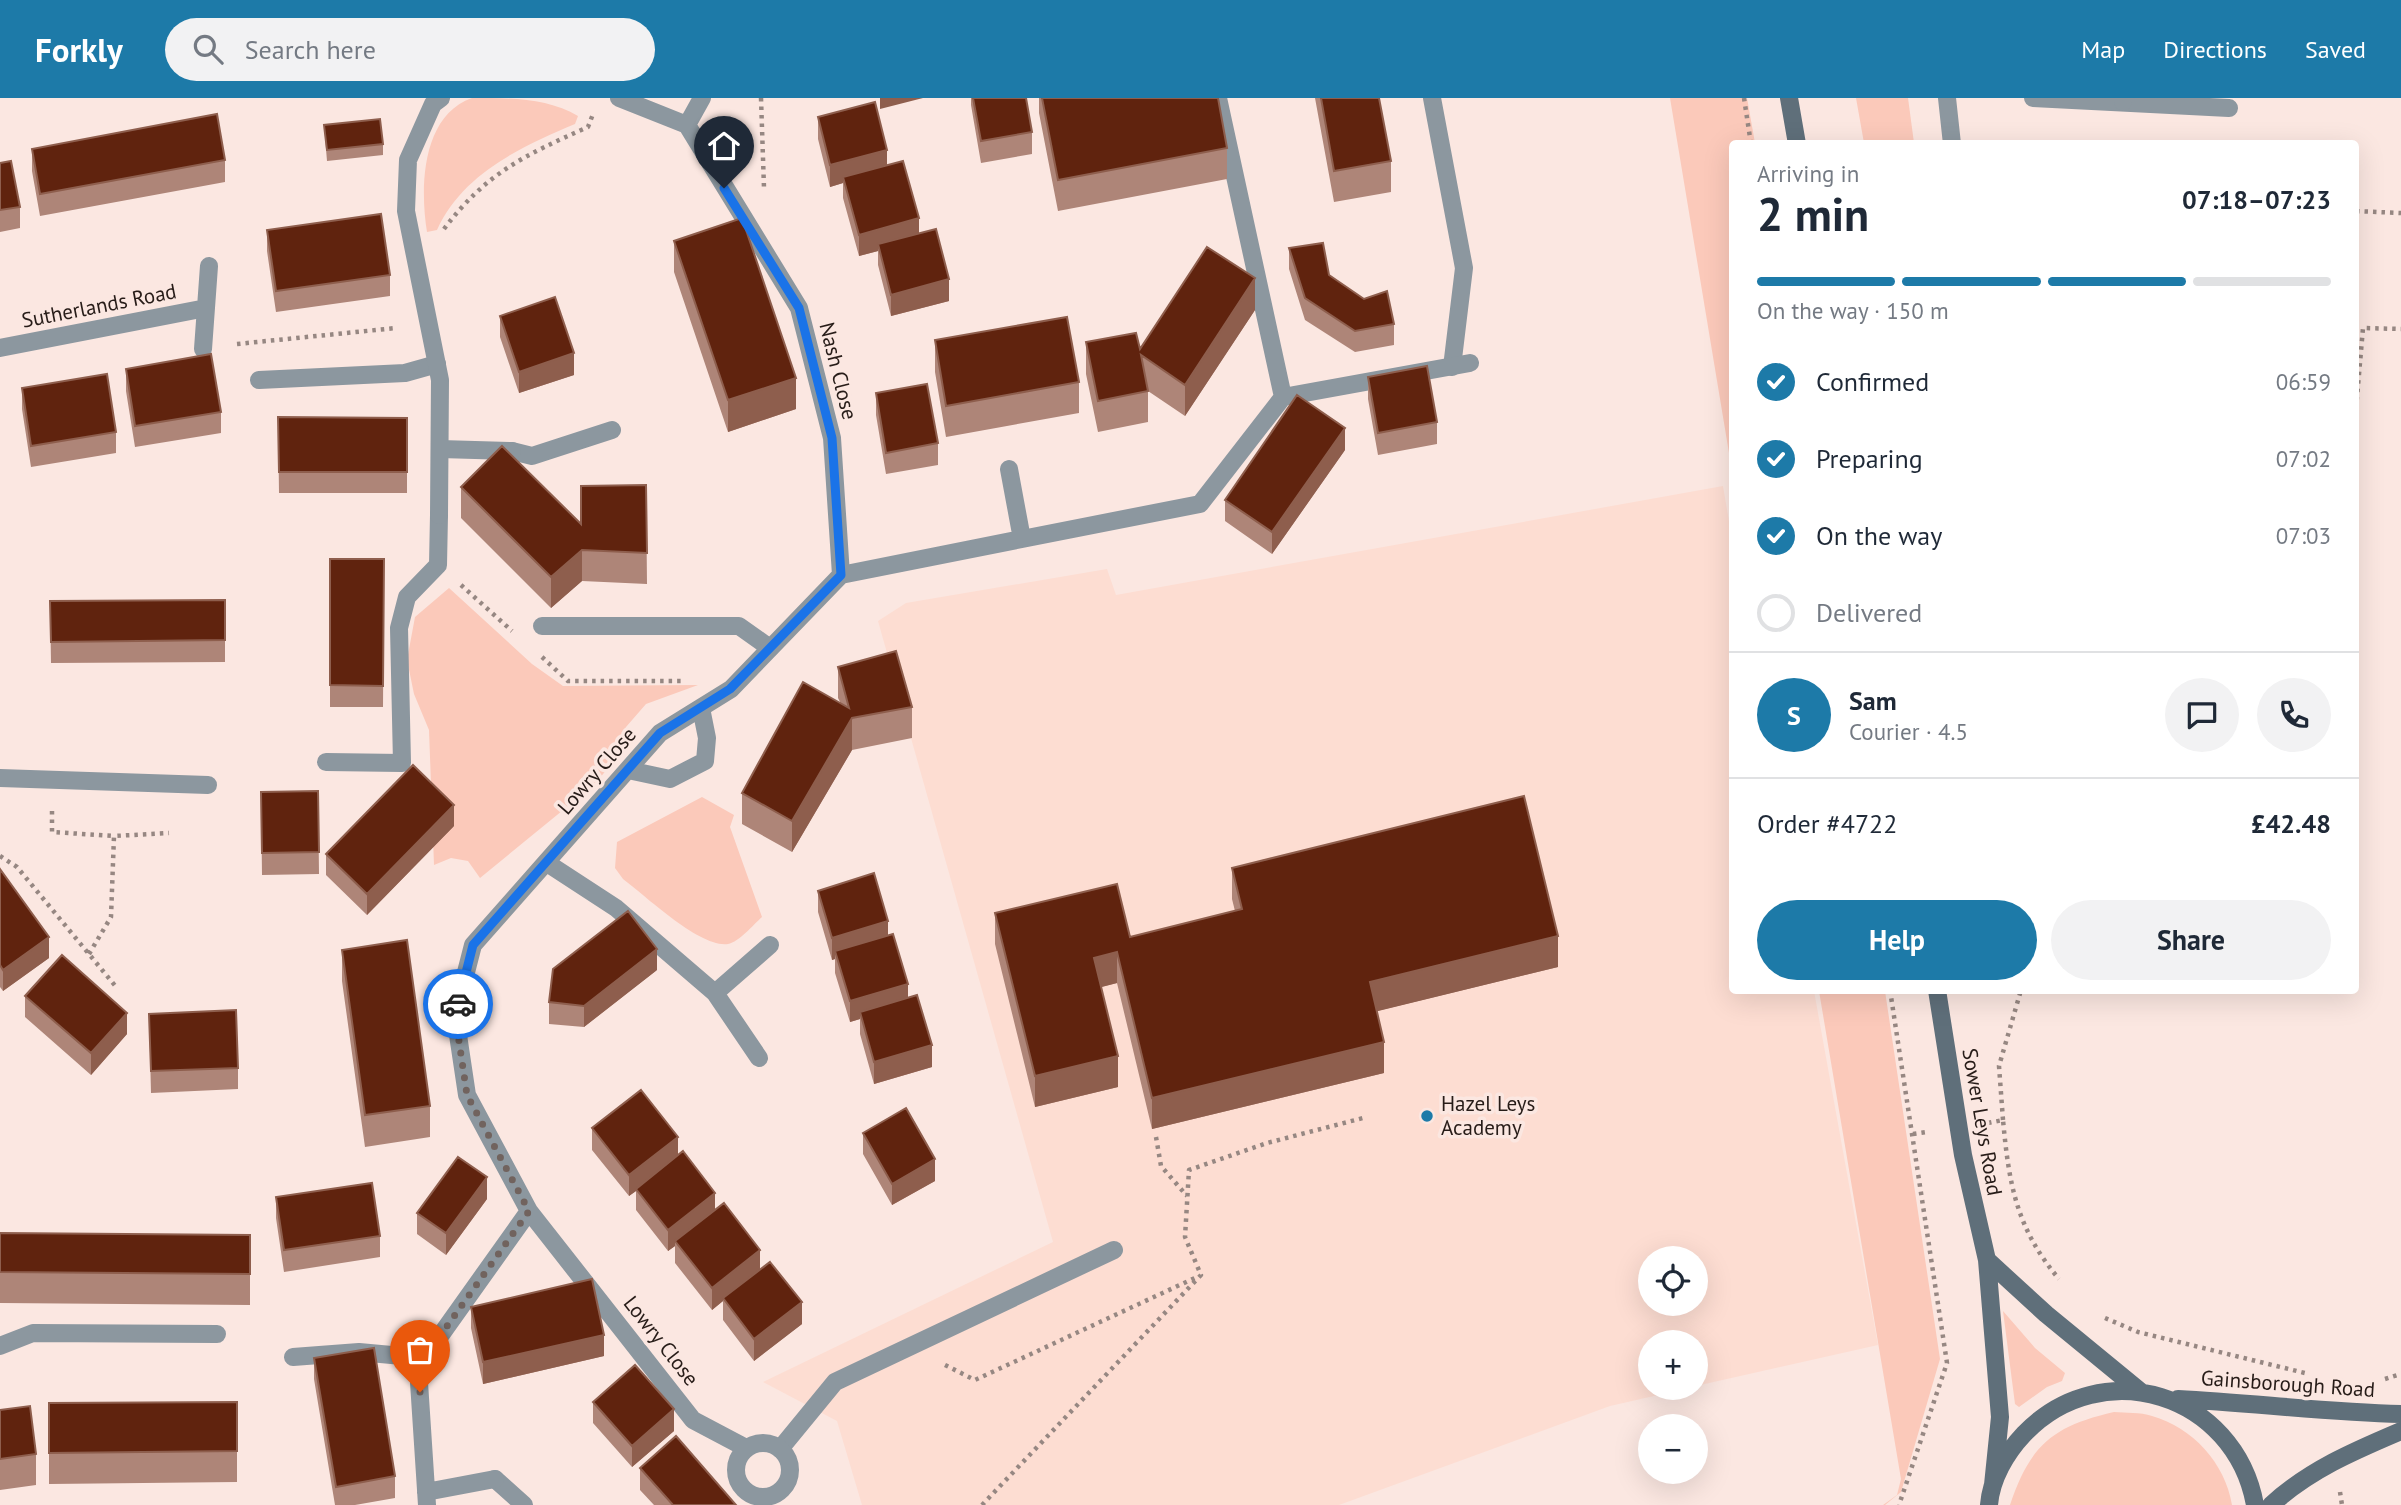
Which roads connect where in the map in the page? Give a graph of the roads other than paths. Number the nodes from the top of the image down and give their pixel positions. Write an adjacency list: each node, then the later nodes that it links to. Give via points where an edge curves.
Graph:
1 (441, 98): 19 (street, via 433,104 408,160 406,211)
2 (619, 98): 11 (street)
3 (702, 98): 11 (street)
4 (1218, 98): 22 (street)
5 (1432, 98): 20 (street, via 1464,268)
6 (1789, 98): 12 (street)
7 (1947, 98): 13 (street)
8 (2033, 98): 9 (street)
9 (2123, 100): 10 (street)
10 (2229, 108)
11 (687, 125): 27 (street, Nash Close, via 799,308 832,438)
12 (1796, 140)
13 (1952, 140)
14 (209, 266): 15 (street)
15 (206, 309): 16 (street, Sutherlands Road); 17 (street)
16 (0, 348)
17 (203, 349)
18 (1470, 363): 20 (street)
19 (437, 364): 21 (street, via 405,373); 24 (street)
20 (1452, 367): 22 (street)
21 (258, 380)
22 (1283, 397): 26 (street, via 1200,504)
23 (612, 430): 24 (street, via 532,456)
24 (440, 449): 31 (street, via 438,565 407,597 399,628 402,763)
25 (1009, 470): 26 (street)
26 (1022, 539): 27 (street)
27 (841, 575): 29 (street, Lowry Close)
28 (542, 626): 29 (street, via 739,626)
29 (770, 648): 30 (street, Lowry Close, via 730,689)
30 (701, 708): 32 (street, Lowry Close, via 660,733); 32 (street, via 707,738 705,761 670,779)
31 (326, 762)
32 (628, 770): 35 (street, Lowry Close)
33 (0, 778): 34 (street)
34 (208, 785)
35 (547, 863): 37 (street, via 616,908); 40 (street, Lowry Close, via 473,945 455,1014 467,1095)
36 (770, 945): 37 (street)
37 (715, 993): 39 (street)
38 (1938, 994): 42 (street, Sower Leys Road, via 1963,1155)
39 (759, 1058)
40 (529, 1211): 46 (street); 51 (street, Lowry Close, via 693,1420)
41 (1114, 1250): 52 (street, via 835,1382)
42 (1987, 1260): 47 (street); 54 (street, Sower Leys Road, via 2000,1417)
43 (217, 1334): 44 (street, via 33,1333)
44 (0, 1346)
45 (293, 1357): 46 (street, via 359,1352)
46 (424, 1358): 53 (street, via 418,1367)
47 (2141, 1392): 48 (street); 54 (street, via 2114,1390 2074,1399 2039,1419 2011,1448)
48 (2171, 1399): 49 (street, Gainsborough Road); 57 (street, via 2222,1434 2244,1467)
49 (2401, 1414)
50 (2401, 1431): 58 (street, via 2331,1461)
51 (746, 1448): 52 (street, Lowry Close, via 763,1442); 55 (street, via 736,1462 741,1487)
52 (780, 1449): 55 (street, via 786,1455 789,1474)
53 (426, 1499): 56 (street, via 495,1479)
54 (1989, 1499)
55 (775, 1500)
56 (524, 1505)
57 (2255, 1505)
58 (2271, 1505)

